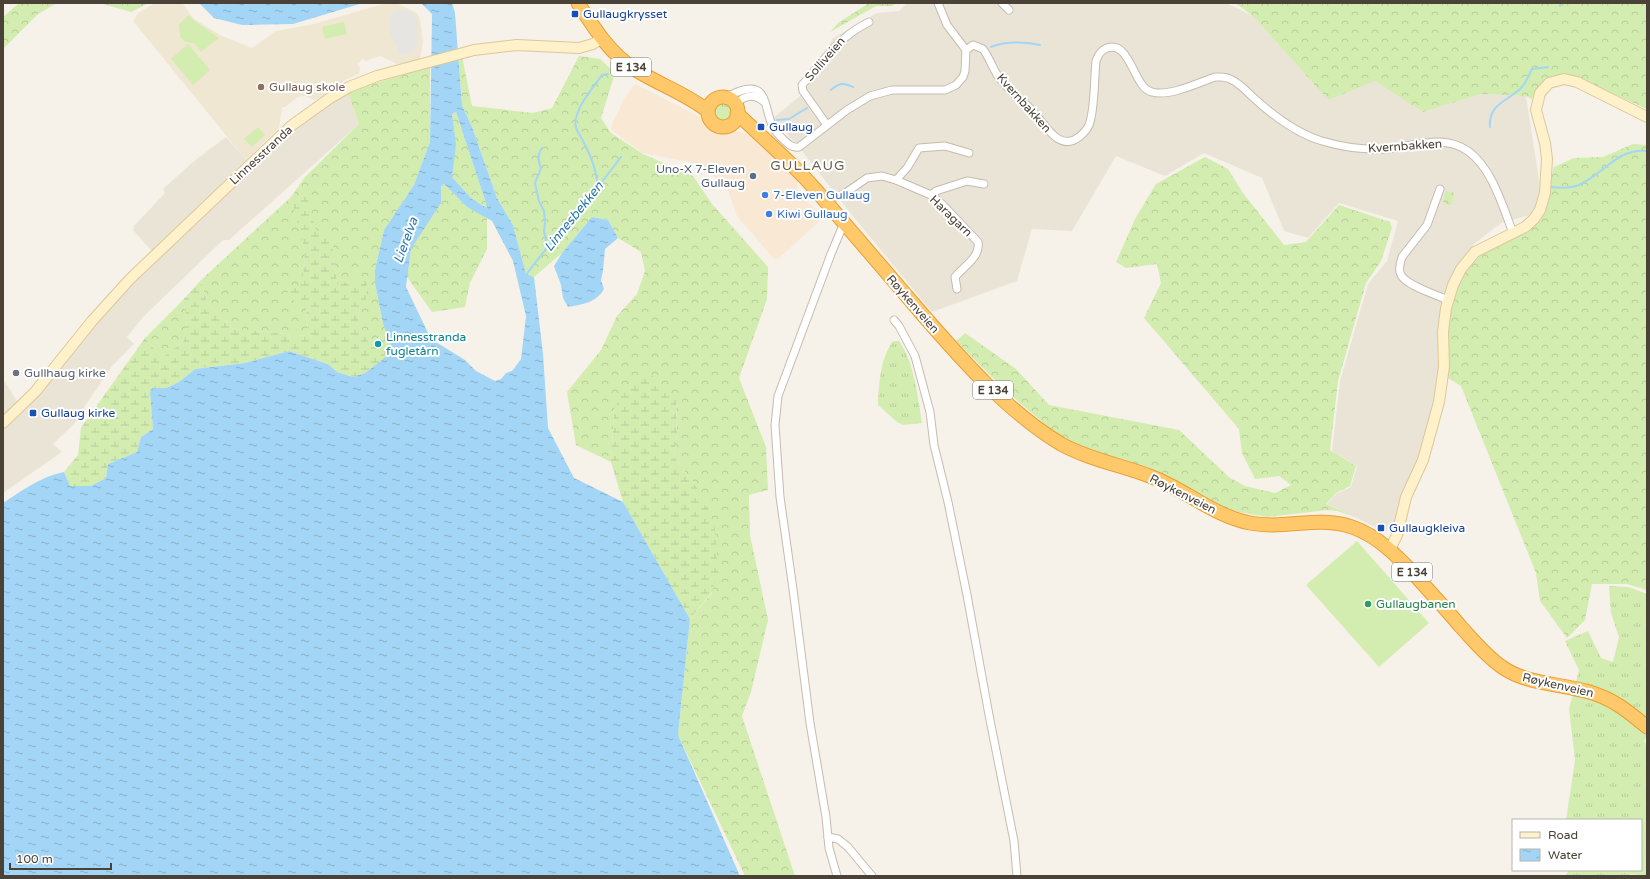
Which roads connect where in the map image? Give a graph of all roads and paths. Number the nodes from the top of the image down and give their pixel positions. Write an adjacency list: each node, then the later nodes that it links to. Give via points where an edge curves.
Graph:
1 (578, 3): 7 (highway, E 134)
2 (584, 3): 7 (highway, E 134)
3 (938, 3): 9 (street, via 947,25)
4 (1002, 3): 5 (street)
5 (1009, 10)
6 (869, 22): 14 (street, Solliveien, via 840,41 802,85 803,91)
7 (591, 23): 8 (highway, E 134)
8 (602, 38): 11 (highway, E 134, via 617,56 635,70); 26 (street, Linnesstranda, via 579,48 510,46 460,53 377,76 330,98 291,126 130,279 92,321 35,392)
9 (966, 50): 14 (street, via 963,76 956,85 947,90 892,90 877,93 858,102); 22 (street, Kvernbakken, via 973,45 983,48 998,77 1054,136 1061,140 1075,140 1086,132 1092,112 1098,54 1111,46 1120,49 1146,90 1165,93 1215,77 1230,78 1280,119 1323,142 1380,149 1434,141 1454,144 1476,157 1487,171)
10 (765, 102): 12 (street, via 748,96 741,99); 12 (street, via 762,95 750,89 739,91); 14 (street, via 774,130 793,147 802,146)
11 (711, 105): 12 (highway, E 134, via 720,97); 12 (highway, E 134, via 710,119 716,125 724,126)
12 (733, 110): 21 (highway, Røykenveien / E 134, via 796,168)
13 (1647, 117): 22 (street, via 1577,82 1564,79 1549,83 1540,93 1536,110 1547,159 1543,201 1534,219)
14 (828, 125)
15 (969, 153): 16 (street, via 944,146 919,148)
16 (896, 180): 19 (street, Haragarn); 20 (street, Haragarn, via 882,176 871,177)
17 (984, 184): 19 (street, via 967,181)
18 (1440, 189): 24 (street, via 1427,225 1402,257 1400,271 1405,280)
19 (931, 195): 23 (street, Haragarn, via 978,242 979,250 976,255 954,276)
20 (836, 197)
21 (844, 223): 27 (highway, Røykenveien / E 134, via 976,374 1021,414 1059,442 1088,457 1153,478 1237,520 1270,525 1315,521 1340,523 1365,532); 29 (street, via 778,396 775,425 780,497)
22 (1513, 233): 24 (street, via 1475,252 1461,268)
23 (956, 289)
24 (1448, 300): 27 (street, via 1443,332 1444,377 1439,402 1422,460 1406,498 1397,534)
25 (894, 320): 32 (street, via 915,356 930,412 934,445 967,595 1014,841)
26 (3, 423)
27 (1390, 549): 28 (highway, Røykenveien / E 134, via 1501,667 1528,680 1584,690 1603,697 1624,708)
28 (1647, 727)
29 (828, 837): 30 (street); 31 (street, via 838,839 848,847)
30 (837, 876)
31 (872, 876)
32 (1017, 876)

